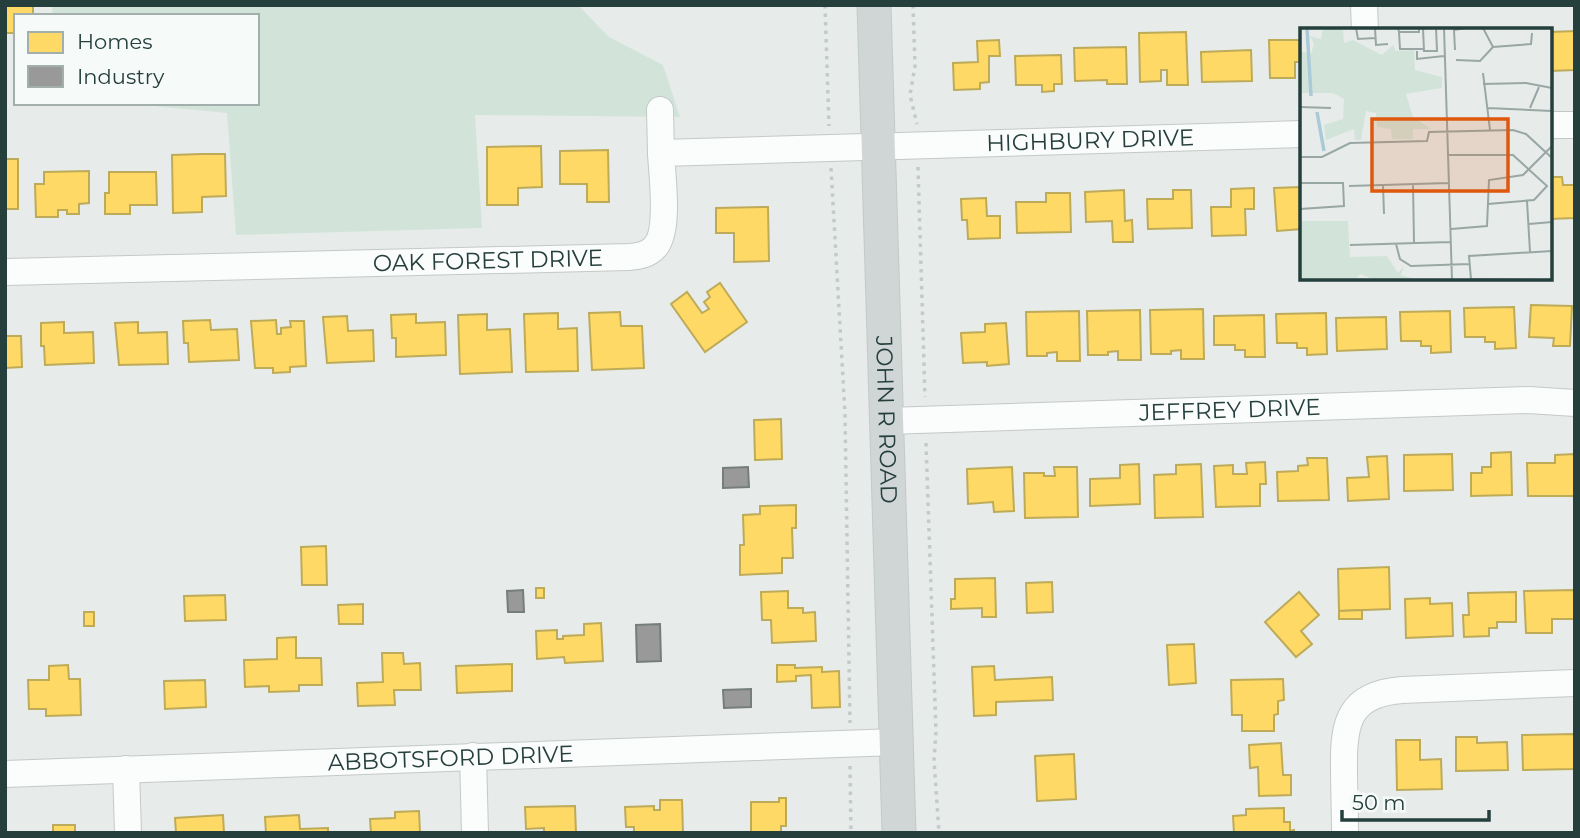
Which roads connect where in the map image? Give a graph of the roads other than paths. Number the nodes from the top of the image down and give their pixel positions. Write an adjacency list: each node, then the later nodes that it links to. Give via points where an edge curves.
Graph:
1 (874, 5): 8 (main road, JOHN R ROAD)
2 (1364, 5): 3 (street)
3 (1365, 28)
4 (660, 110): 9 (street, OAK FOREST DRIVE)
5 (1552, 125): 6 (street)
6 (1575, 125)
7 (1300, 134): 8 (street, HIGHBURY DRIVE)
8 (878, 147): 9 (street); 12 (main road, JOHN R ROAD)
9 (661, 153): 10 (street, OAK FOREST DRIVE, via 663,232 656,246 641,255)
10 (5, 272)
11 (1575, 402): 12 (street, JEFFREY DRIVE)
12 (887, 421): 14 (main road, JOHN R ROAD)
13 (1575, 683): 21 (street, via 1402,690 1363,701 1345,729)
14 (896, 742): 15 (street, ABBOTSFORD DRIVE); 20 (main road, JOHN R ROAD)
15 (472, 756): 16 (street, ABBOTSFORD DRIVE); 19 (street)
16 (126, 769): 17 (street, ABBOTSFORD DRIVE); 18 (street)
17 (5, 774)
18 (128, 833)
19 (475, 833)
20 (899, 833)
21 (1345, 833)

